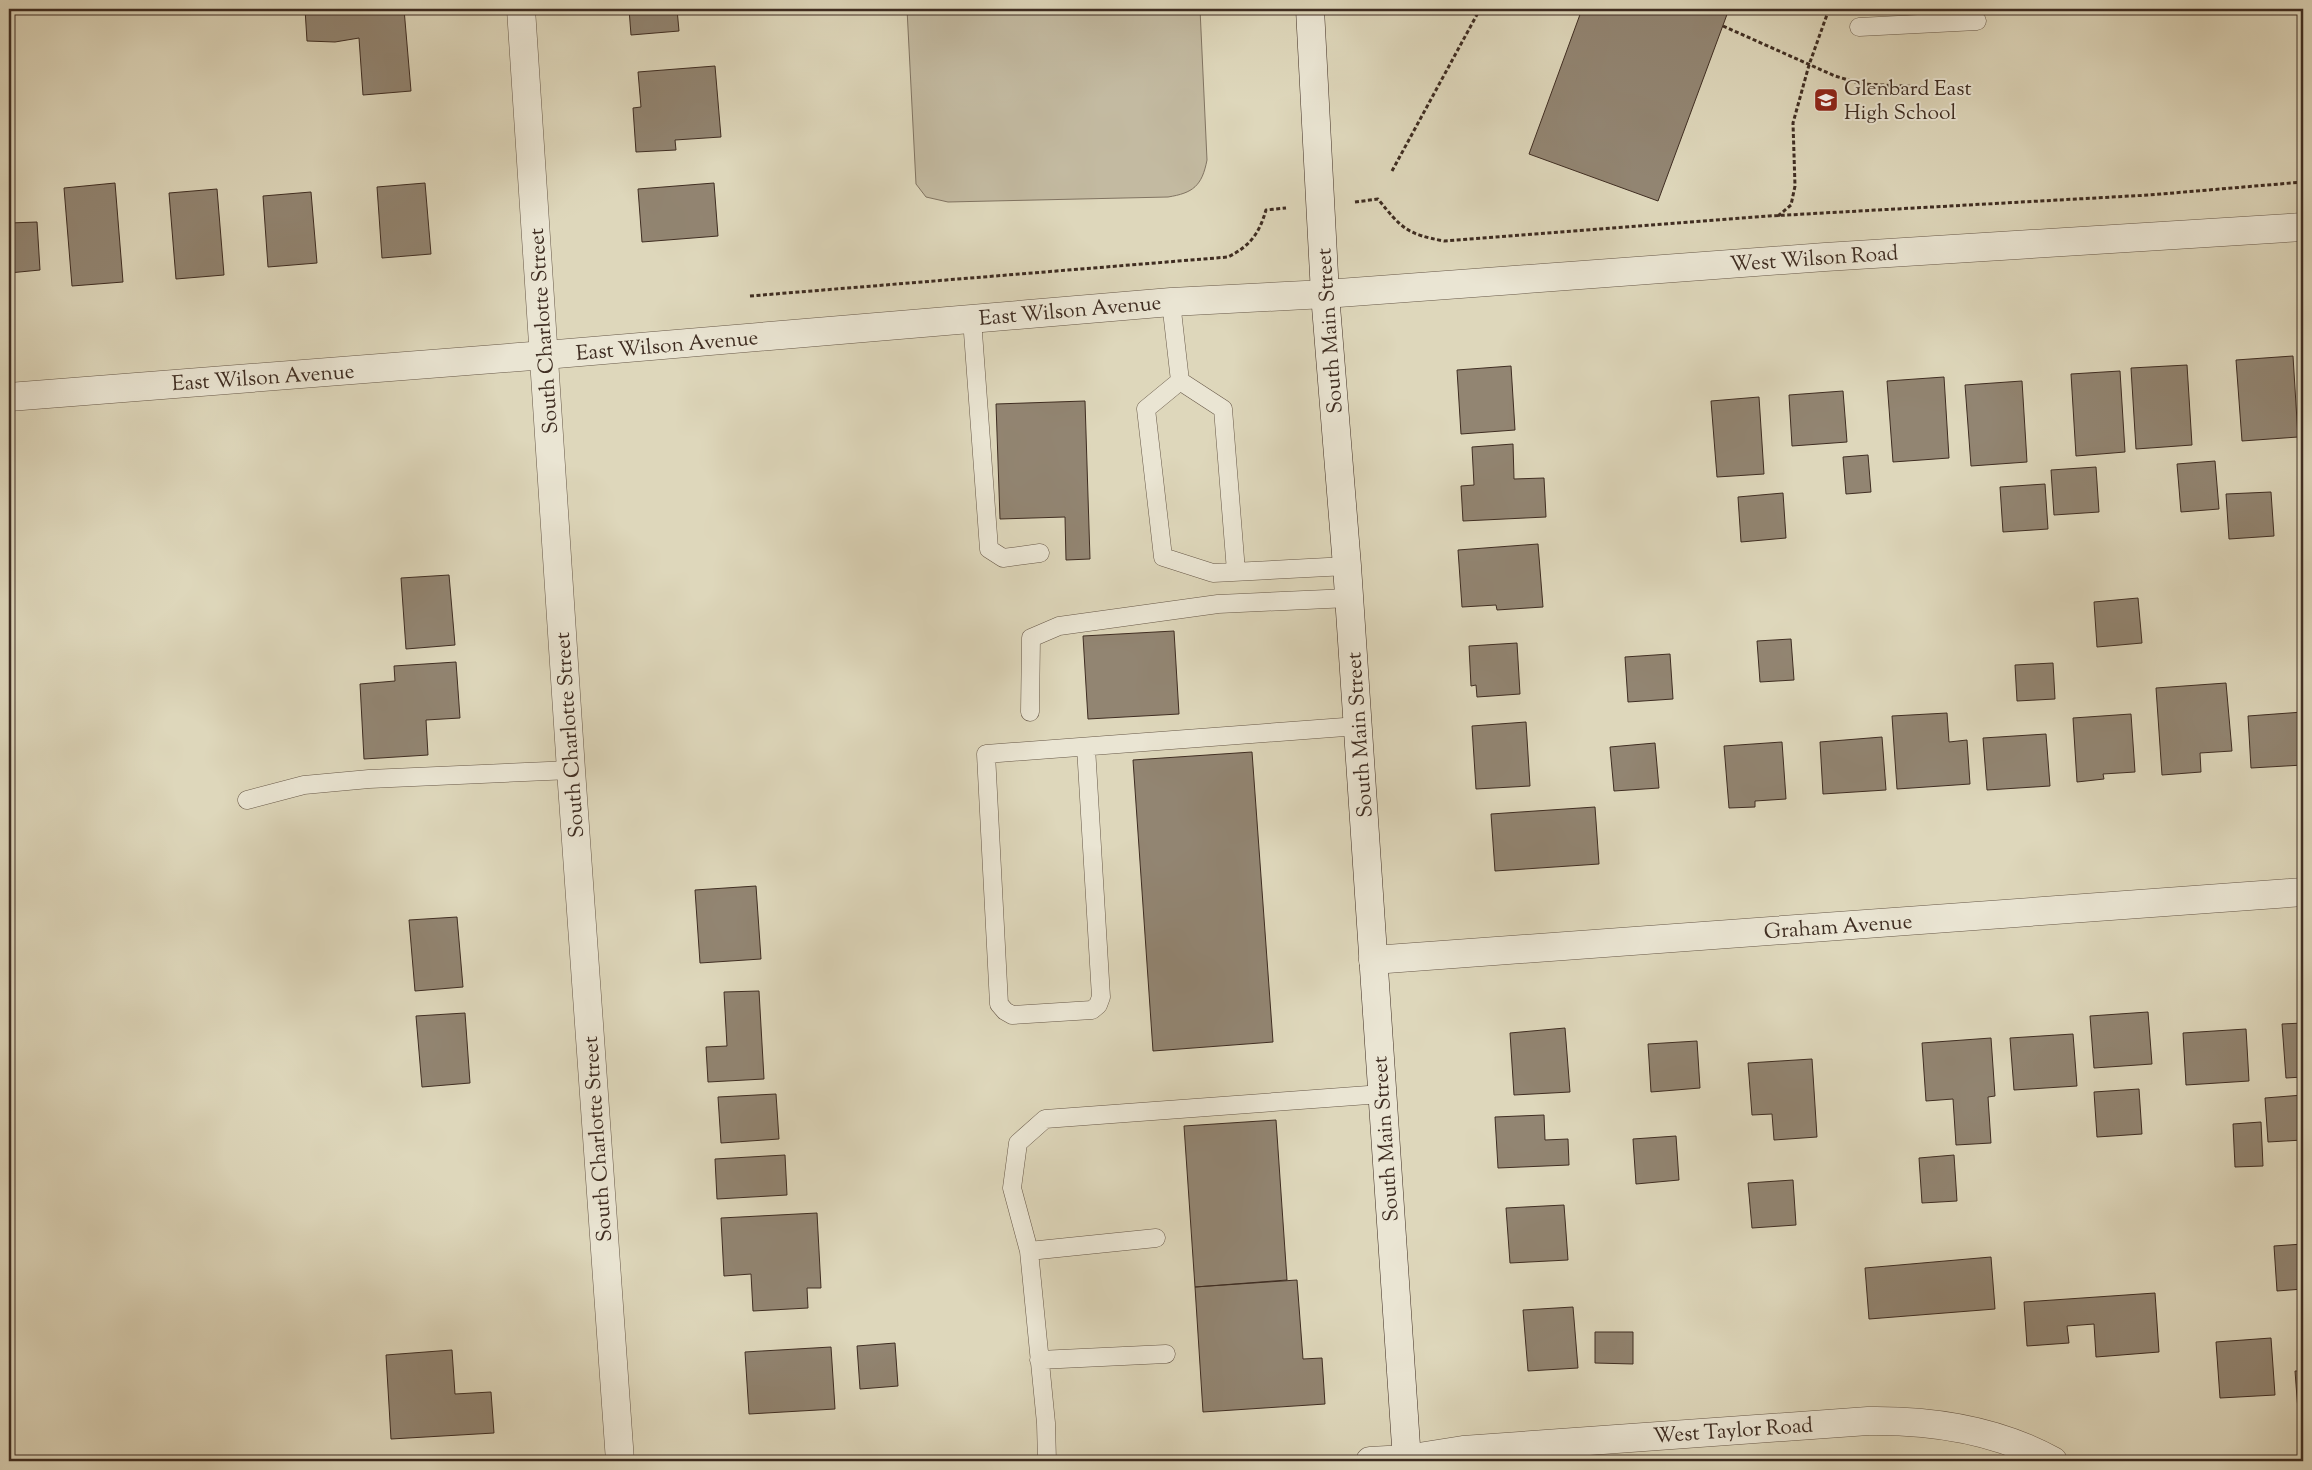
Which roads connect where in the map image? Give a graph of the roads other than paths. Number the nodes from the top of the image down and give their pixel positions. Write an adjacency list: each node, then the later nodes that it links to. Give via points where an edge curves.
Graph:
1 (522, 9): 9 (street, South Charlotte Street)
2 (1310, 9): 6 (street, South Main Street)
3 (1977, 21): 4 (lane)
4 (1859, 27)
5 (2303, 227): 6 (street, West Wilson Road, via 1826,257)
6 (1325, 294): 7 (street, East Wilson Avenue); 13 (street, South Main Street)
7 (1171, 302): 8 (street, East Wilson Avenue); 10 (lane)
8 (972, 319): 9 (street, East Wilson Avenue); 12 (lane, via 989,549 1003,558)
9 (545, 355): 11 (street, East Wilson Avenue); 19 (street, South Charlotte Street)
10 (1180, 381): 14 (lane, via 1223,409); 14 (lane, via 1146,409 1163,557 1213,573)
11 (9, 396)
12 (1040, 553)
13 (1347, 566): 14 (lane); 15 (street, South Main Street)
14 (1236, 571)
15 (1349, 598): 16 (lane, via 1218,604 1059,626 1032,638); 17 (street, South Main Street)
16 (1030, 712)
17 (1358, 726): 18 (lane); 22 (street, South Main Street)
18 (1086, 746): 18 (lane, via 1101,997 1092,1010 1012,1015 999,1004 986,754)
19 (571, 770): 20 (lane, via 304,785); 29 (street, South Charlotte Street)
20 (247, 800)
21 (2303, 892): 22 (street, Graham Avenue)
22 (1373, 960): 23 (street, South Main Street)
23 (1382, 1094): 25 (lane, via 1045,1119 1018,1143 1012,1188); 28 (street, South Main Street)
24 (1156, 1238): 25 (lane)
25 (1029, 1250): 27 (lane)
26 (1166, 1354): 27 (lane)
27 (1039, 1360): 30 (lane)
28 (1406, 1460): 31 (street, West Taylor Road); 32 (street, West Taylor Road, via 1464,1450 1904,1420 1987,1435 2033,1450)
29 (620, 1461)
30 (1047, 1461)
31 (1370, 1461)
32 (2053, 1461)

